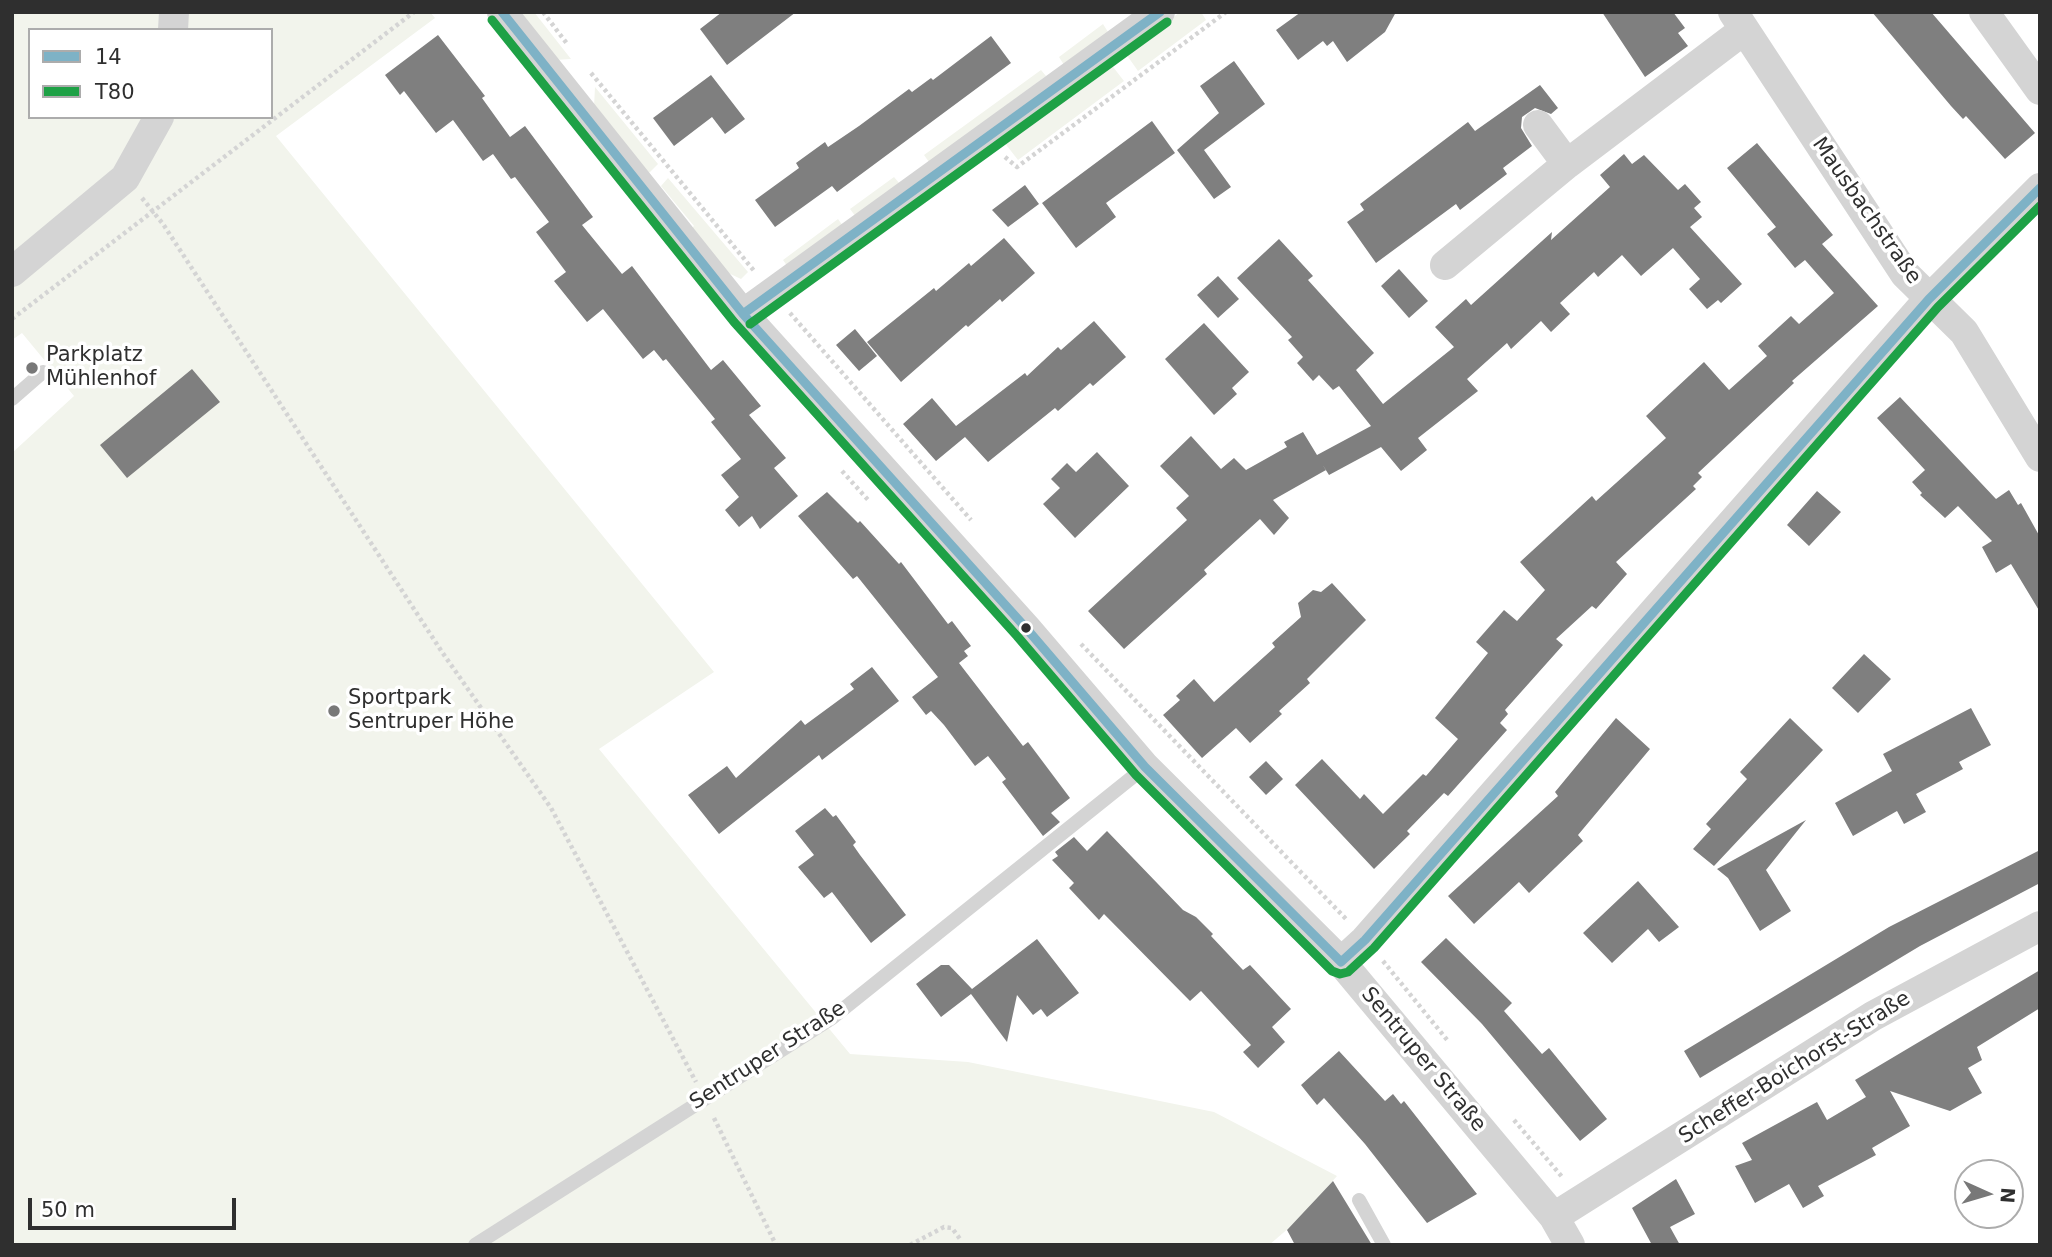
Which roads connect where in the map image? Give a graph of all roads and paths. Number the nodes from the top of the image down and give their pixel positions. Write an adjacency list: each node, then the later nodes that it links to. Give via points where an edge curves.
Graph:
1 (414, 12): 14 (path)
2 (502, 12): 19 (street, Sentruper Straße)
3 (543, 12): 7 (path)
4 (1160, 12): 17 (street)
5 (1984, 12): 9 (street)
6 (1739, 21): 12 (street, Mausbachstraße); 18 (street, Mausbachstraße, via 1905,274)
7 (573, 50)
8 (588, 69): 17 (path)
9 (2040, 90)
10 (158, 119): 16 (street, via 125,178)
11 (1538, 125): 12 (street)
12 (1567, 164): 15 (street, Mausbachstraße)
13 (2040, 188): 18 (street)
14 (153, 211): 20 (path); 31 (path, via 442,652 551,808)
15 (1445, 265)
16 (12, 272)
17 (772, 292): 19 (street); 24 (path)
18 (1929, 299): 23 (street, Mausbachstraße, via 1964,332); 28 (street)
19 (743, 314): 26 (street, Sentruper Straße)
20 (12, 319)
21 (43, 372): 22 (lane)
22 (12, 399)
23 (2040, 457)
24 (975, 525)
25 (1076, 639): 28 (path)
26 (1145, 767): 29 (street, Sentruper Straße); 31 (lane, Sentruper Straße, via 832,1018)
27 (2040, 926): 34 (street, Scheffer-Boichorst-Straße, via 1873,1016)
28 (1365, 940): 29 (street); 30 (path)
29 (1341, 962): 35 (street, Sentruper Straße)
30 (1457, 1051)
31 (704, 1098): 37 (lane, Sentruper Straße); 38 (path)
32 (1507, 1112): 34 (path)
33 (1359, 1200): 40 (lane)
34 (1580, 1202): 35 (street, Scheffer-Boichorst-Straße)
35 (1554, 1217): 41 (street, Sentruper Straße)
36 (960, 1239): 39 (path, via 952,1228 944,1227)
37 (475, 1245)
38 (776, 1245)
39 (910, 1245)
40 (1384, 1245)
41 (1570, 1245)

